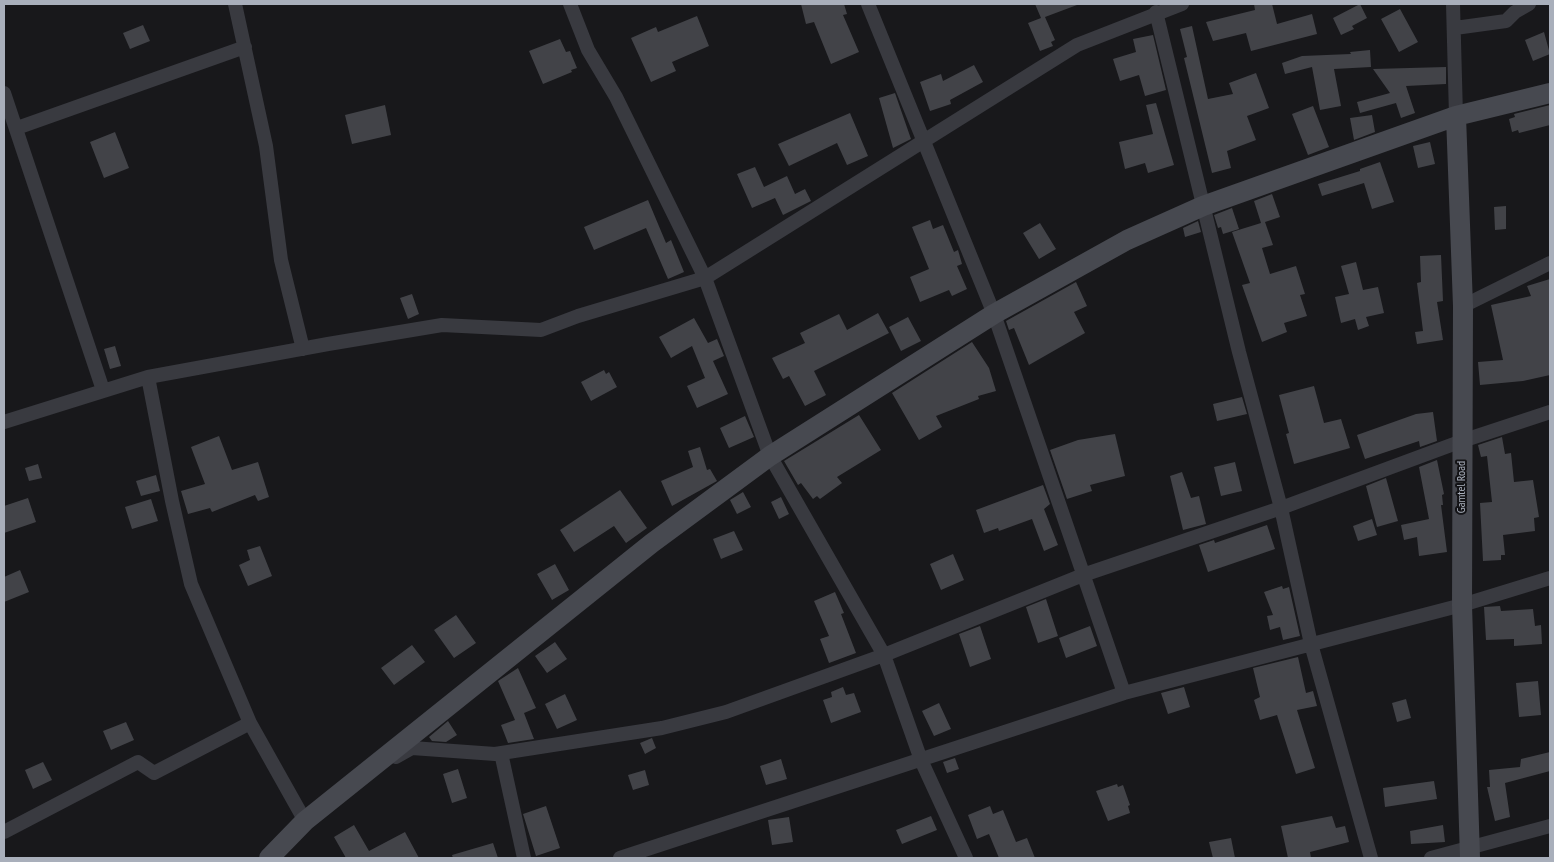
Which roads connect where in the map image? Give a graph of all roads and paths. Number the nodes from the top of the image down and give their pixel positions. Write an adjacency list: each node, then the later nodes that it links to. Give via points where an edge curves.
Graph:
1 (235, 4): 9 (street)
2 (570, 4): 17 (street, via 588,50 616,97)
3 (868, 4): 14 (street)
4 (1182, 4): 7 (street)
5 (1453, 4): 8 (street)
6 (1529, 4): 8 (street, via 1506,21)
7 (1156, 12): 14 (street, via 1077,45); 15 (street)
8 (1455, 28): 12 (street)
9 (245, 47): 13 (street); 20 (street, via 266,146 281,260)
10 (4, 92): 13 (street)
11 (1550, 93): 12 (street)
12 (1456, 116): 15 (street); 18 (street, Gamtel Road)
13 (17, 128): 22 (street)
14 (922, 140): 17 (street); 19 (street)
15 (1203, 206): 19 (street, via 1127,240); 27 (street)
16 (1550, 263): 18 (street)
17 (705, 278): 20 (street, via 541,330 442,325); 26 (street)
18 (1463, 306): 25 (street, Gamtel Road)
19 (994, 314): 26 (street); 28 (street)
20 (303, 349): 21 (street)
21 (148, 377): 22 (street); 34 (street, via 191,584)
22 (103, 390): 24 (street)
23 (1550, 412): 25 (street)
24 (4, 422)
25 (1462, 441): 27 (street); 30 (street, Gamtel Road)
26 (770, 456): 32 (street); 37 (street, via 652,543)
27 (1281, 508): 28 (street); 31 (street)
28 (1083, 575): 32 (street); 33 (street)
29 (1550, 578): 30 (street)
30 (1462, 605): 31 (street); 41 (street, Gamtel Road)
31 (1311, 644): 33 (street); 46 (street)
32 (884, 655): 35 (street, via 708,716 662,728); 36 (street)
33 (1124, 693): 36 (street)
34 (250, 723): 38 (street); 40 (street, via 154,773 138,762)
35 (501, 753): 37 (street, via 412,748); 43 (street)
36 (921, 760): 44 (street); 45 (street)
37 (350, 784): 38 (street)
38 (305, 821): 42 (street)
39 (1550, 826): 41 (street)
40 (4, 832)
41 (1470, 854): 47 (street)
42 (269, 858)
43 (524, 858)
44 (620, 858)
45 (966, 858)
46 (1371, 858)
47 (1431, 858)

